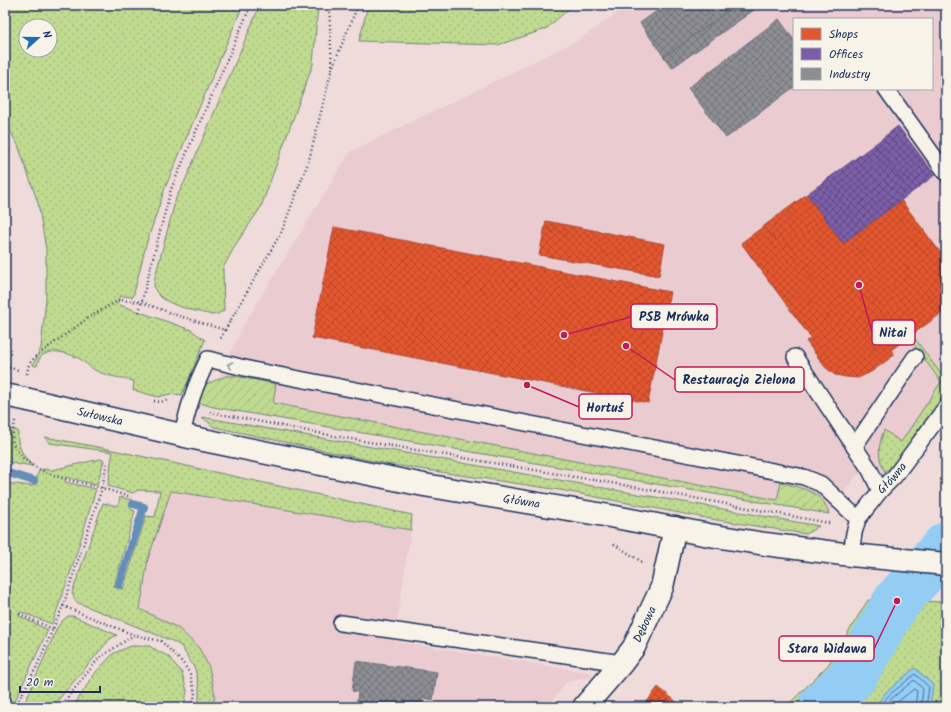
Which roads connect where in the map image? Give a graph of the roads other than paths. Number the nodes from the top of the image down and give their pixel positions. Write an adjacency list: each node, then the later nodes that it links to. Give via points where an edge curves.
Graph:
1 (887, 90): 2 (lane)
2 (946, 173)
3 (795, 357): 8 (lane)
4 (915, 357): 8 (lane)
5 (5, 394): 7 (main road, Sułowska, bridge)
6 (946, 407): 9 (lane, Główna, via 894,477)
7 (188, 437): 10 (lane, one-way to 7, via 822,484 804,477 252,370 208,359 188,406); 11 (main road, Główna, via 424,485)
8 (854, 447): 9 (lane, via 870,470)
9 (880, 491): 10 (lane, Główna)
10 (858, 519): 12 (lane, Główna)
11 (675, 528): 12 (main road, Główna, via 765,544); 15 (main road, Dębowa, via 662,587 634,647)
12 (851, 555): 13 (main road, Główna)
13 (946, 564)
14 (341, 623): 15 (lane)
15 (622, 663): 16 (main road, Dębowa)
16 (584, 707)

